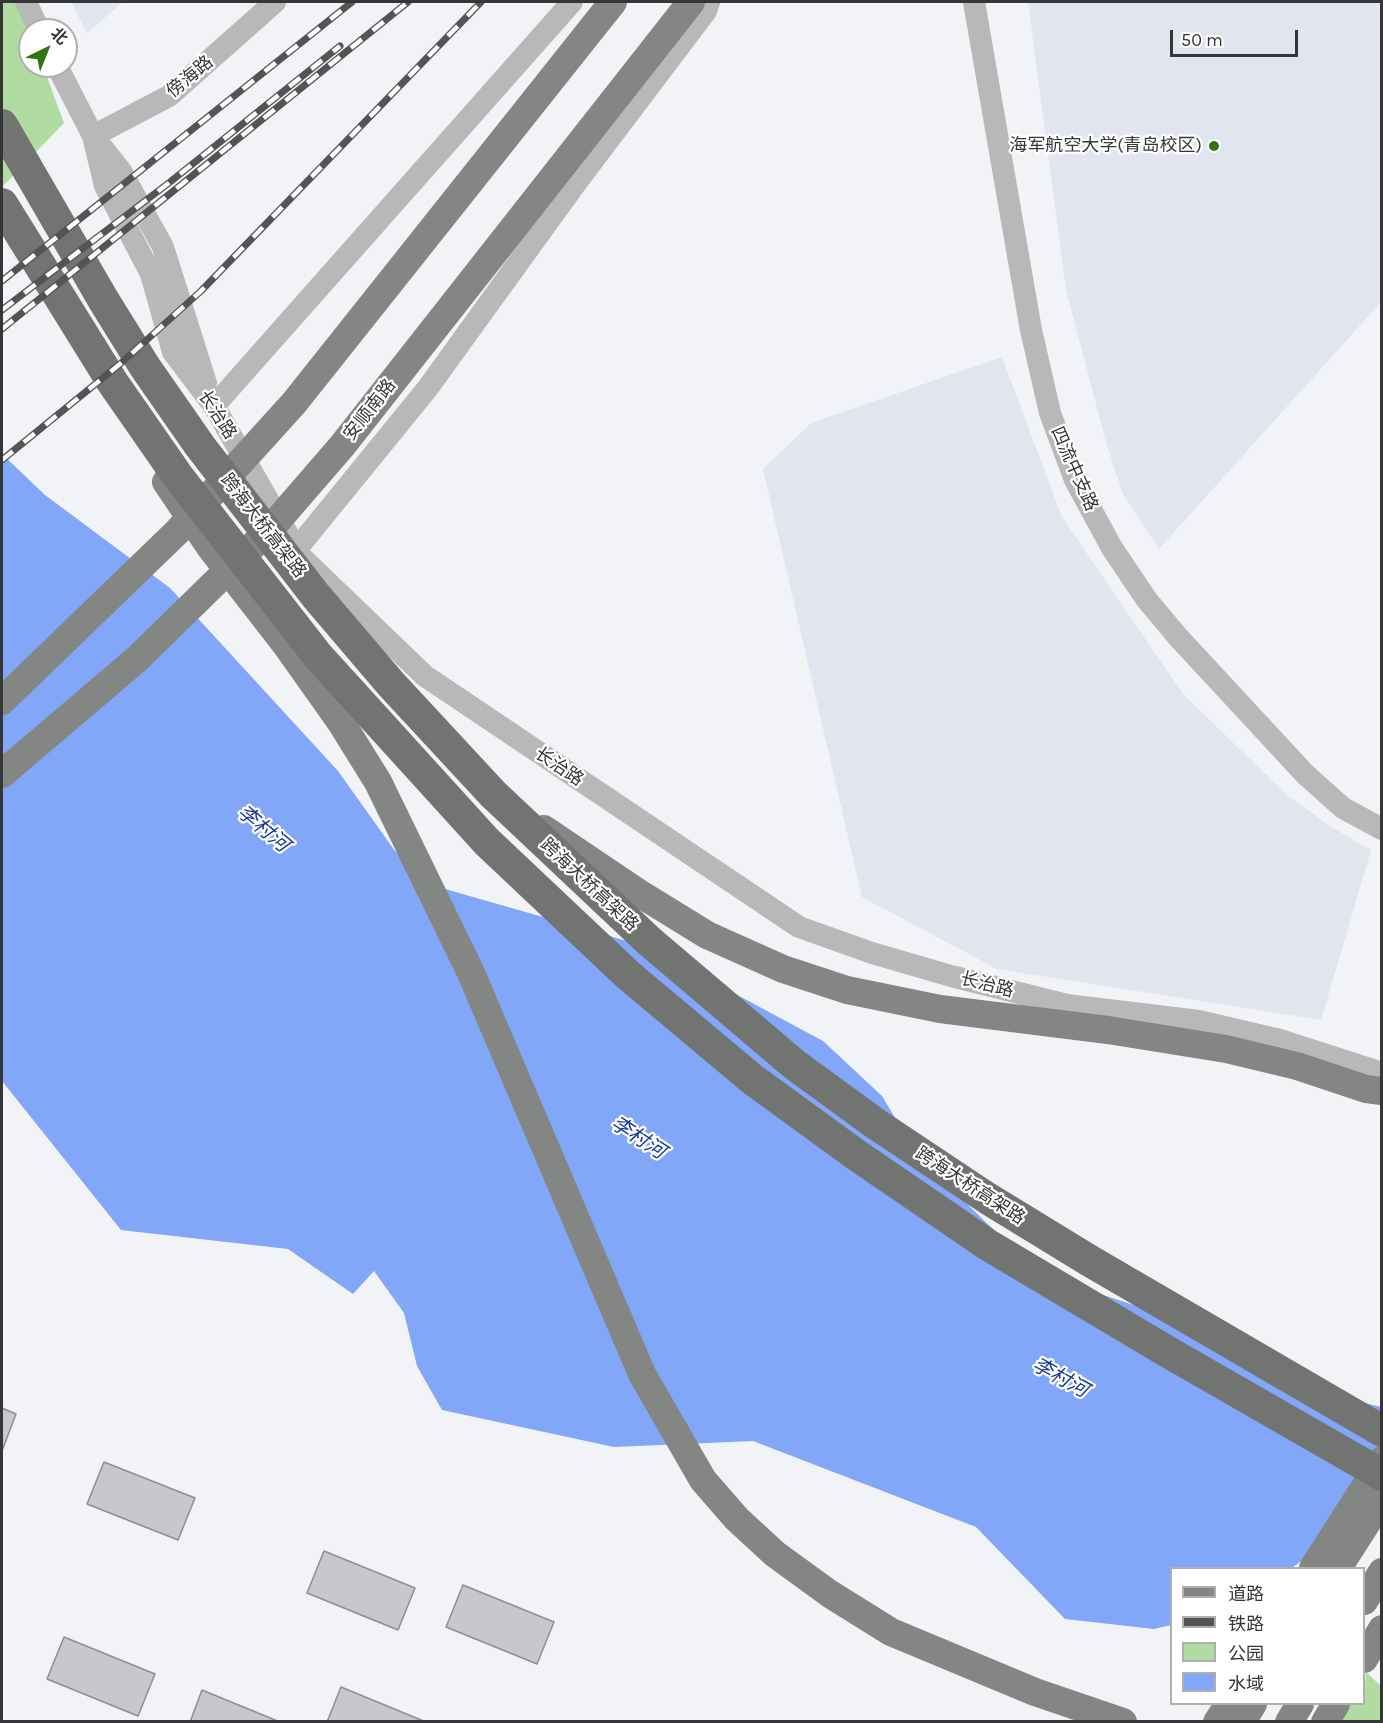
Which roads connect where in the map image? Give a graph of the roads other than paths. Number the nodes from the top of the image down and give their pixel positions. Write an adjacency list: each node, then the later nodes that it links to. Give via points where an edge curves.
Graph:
1 (26, 2): 8 (street)
2 (275, 2): 11 (street, 傍海路, via 169,96)
3 (572, 2): 14 (street)
4 (614, 2): 16 (main road, via 294,403 178,531)
5 (691, 2): 17 (main road, 安顺南路, via 342,446 271,528 138,659)
6 (709, 2): 15 (street, via 427,389)
7 (974, 2): 19 (street, 四流中支路, via 1031,330 1050,413 1075,480 1112,548 1178,637 1305,774 1343,807)
8 (33, 18)
9 (63, 78): 11 (street)
10 (2, 125): 18 (highway, 跨海大桥高架路, via 110,310 200,446 316,596)
11 (93, 136): 14 (street, 长治路, via 121,171 163,247)
12 (2, 204): 13 (highway, 跨海大桥高架路)
13 (113, 383): 23 (highway, 跨海大桥高架路, via 177,475 318,656 487,842 628,975 752,1079 988,1245); 33 (main road, via 138,440 210,547 342,724 378,782 471,973 642,1374 703,1480 737,1519 776,1554 891,1632 1035,1692)
14 (214, 406): 15 (street, 长治路, via 298,552)
15 (295, 551): 20 (street, 长治路, via 424,676 799,927 951,976 1067,1005 1199,1021 1280,1040 1373,1070)
16 (2, 701)
17 (2, 774)
18 (493, 794): 20 (main road, via 706,935 783,969 899,1003 1226,1049); 21 (highway, 跨海大桥高架路, via 649,941 795,1065 867,1117 987,1198)
19 (1382, 829)
20 (1376, 1085)
21 (1382, 1431)
22 (1382, 1460): 25 (main road)
23 (1382, 1475)
24 (1382, 1499): 26 (main road)
25 (1314, 1567)
26 (1339, 1567)
27 (1382, 1572): 28 (main road)
28 (1365, 1599)
29 (1382, 1629): 30 (main road)
30 (1365, 1657)
31 (1299, 1705): 34 (main road)
32 (1335, 1705): 35 (main road)
33 (1123, 1722)
34 (1288, 1722)
35 (1325, 1722)

